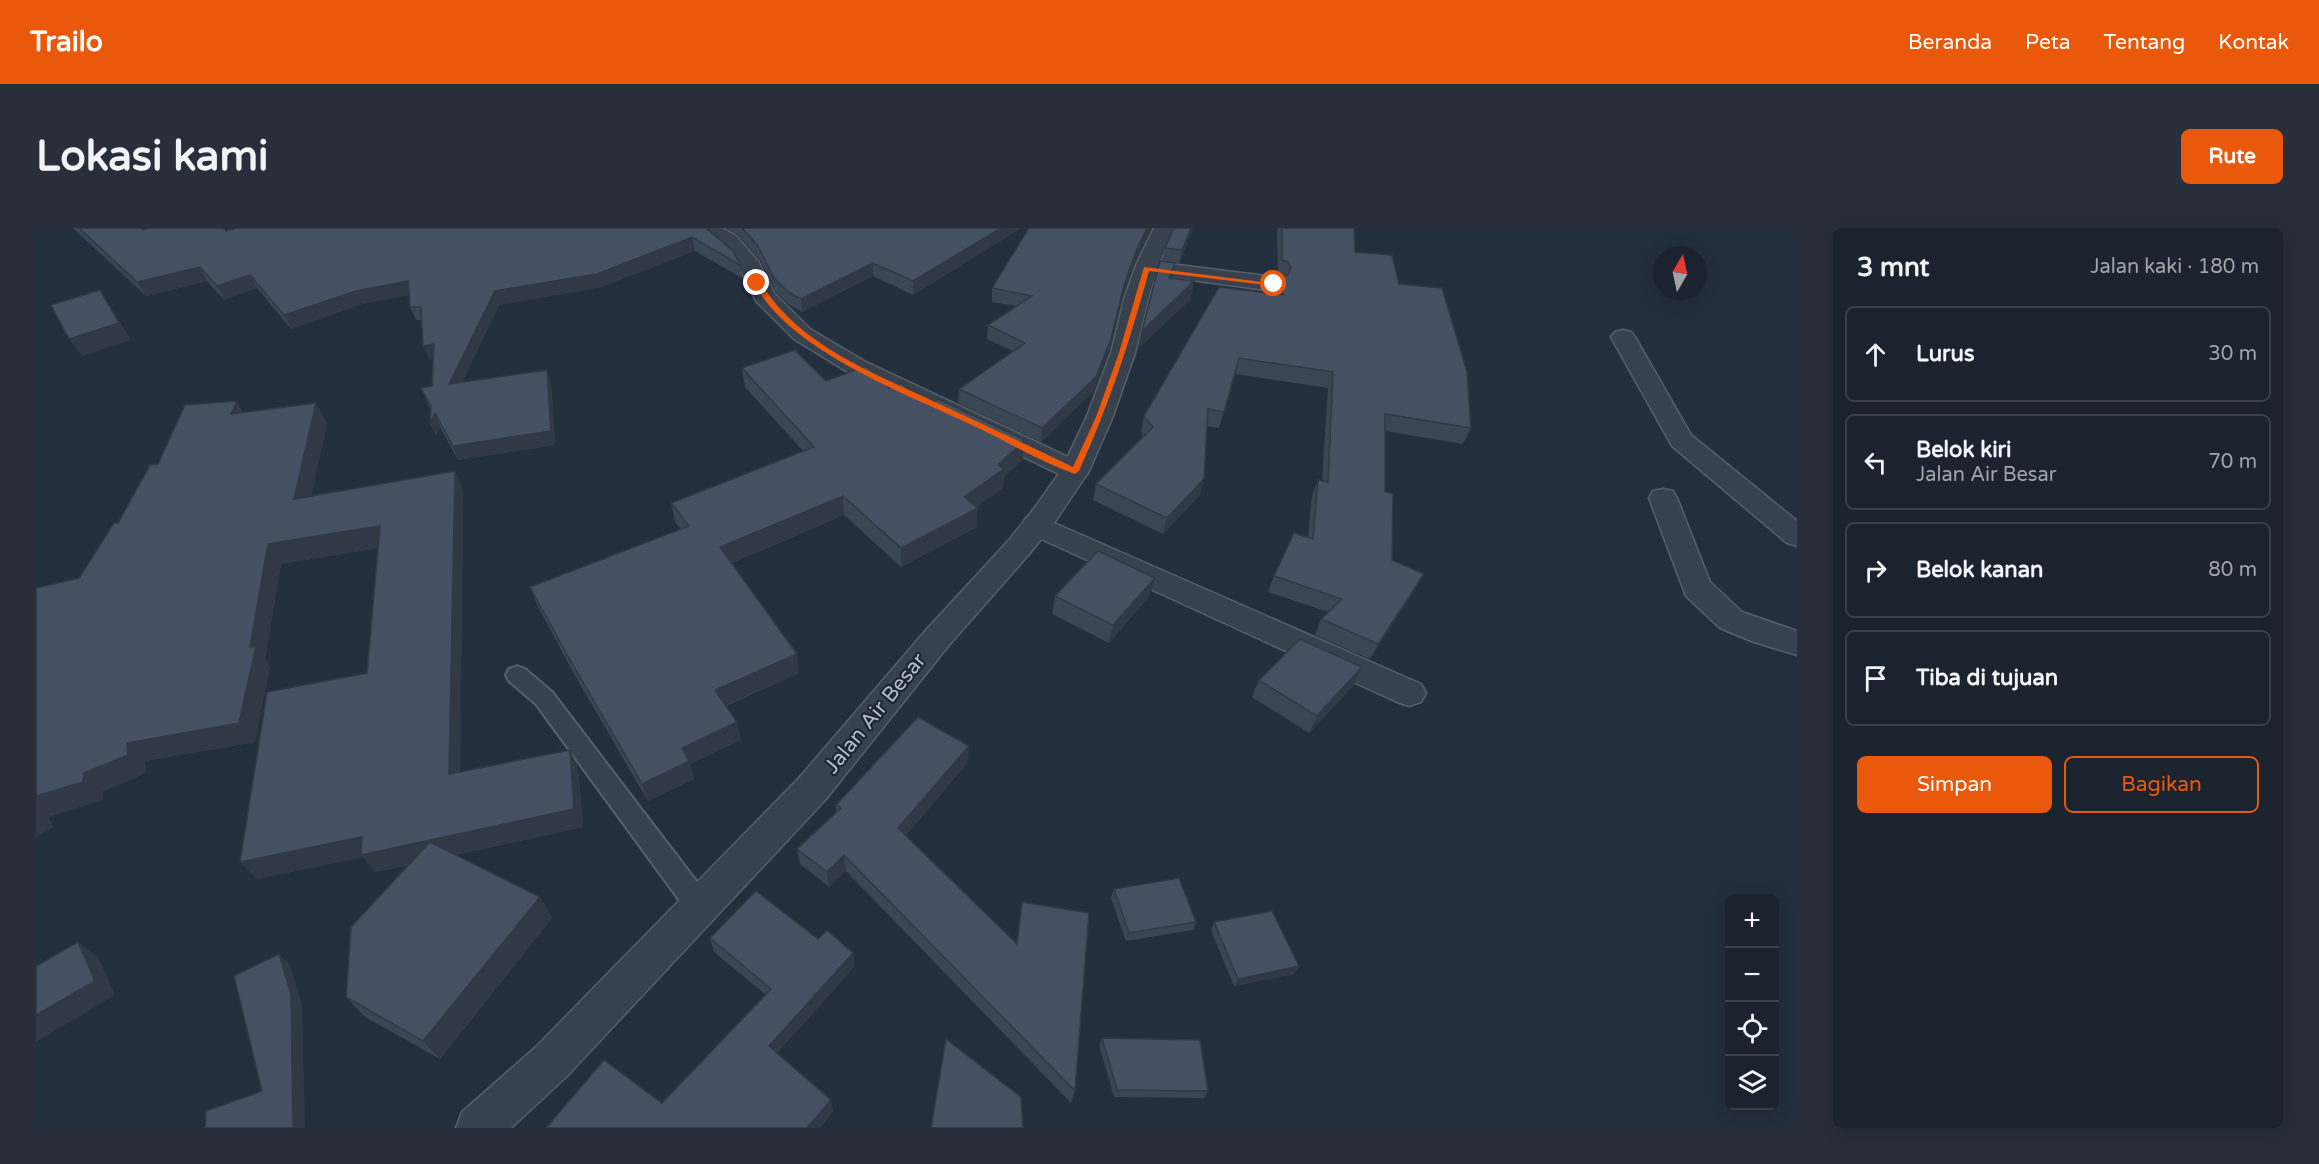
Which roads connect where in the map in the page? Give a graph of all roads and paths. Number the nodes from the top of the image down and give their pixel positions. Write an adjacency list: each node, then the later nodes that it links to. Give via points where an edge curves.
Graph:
1 (708, 228): 6 (street, via 747,261 764,296 802,334 855,366)
2 (1165, 228): 3 (street, Jalan Air Besar)
3 (1146, 268): 4 (street); 6 (street, Jalan Air Besar, via 1123,353)
4 (1274, 284)
5 (1623, 337): 9 (street, via 1681,440)
6 (1075, 471): 8 (street, Jalan Air Besar)
7 (1663, 498): 10 (street, via 1697,588 1731,620)
8 (1036, 525): 12 (street); 13 (street, Jalan Air Besar, via 813,788)
9 (1797, 536)
10 (1797, 643)
11 (517, 675): 13 (lane, via 544,698)
12 (1409, 693)
13 (700, 907): 14 (street, Jalan Air Besar, via 552,1061)
14 (478, 1128)

